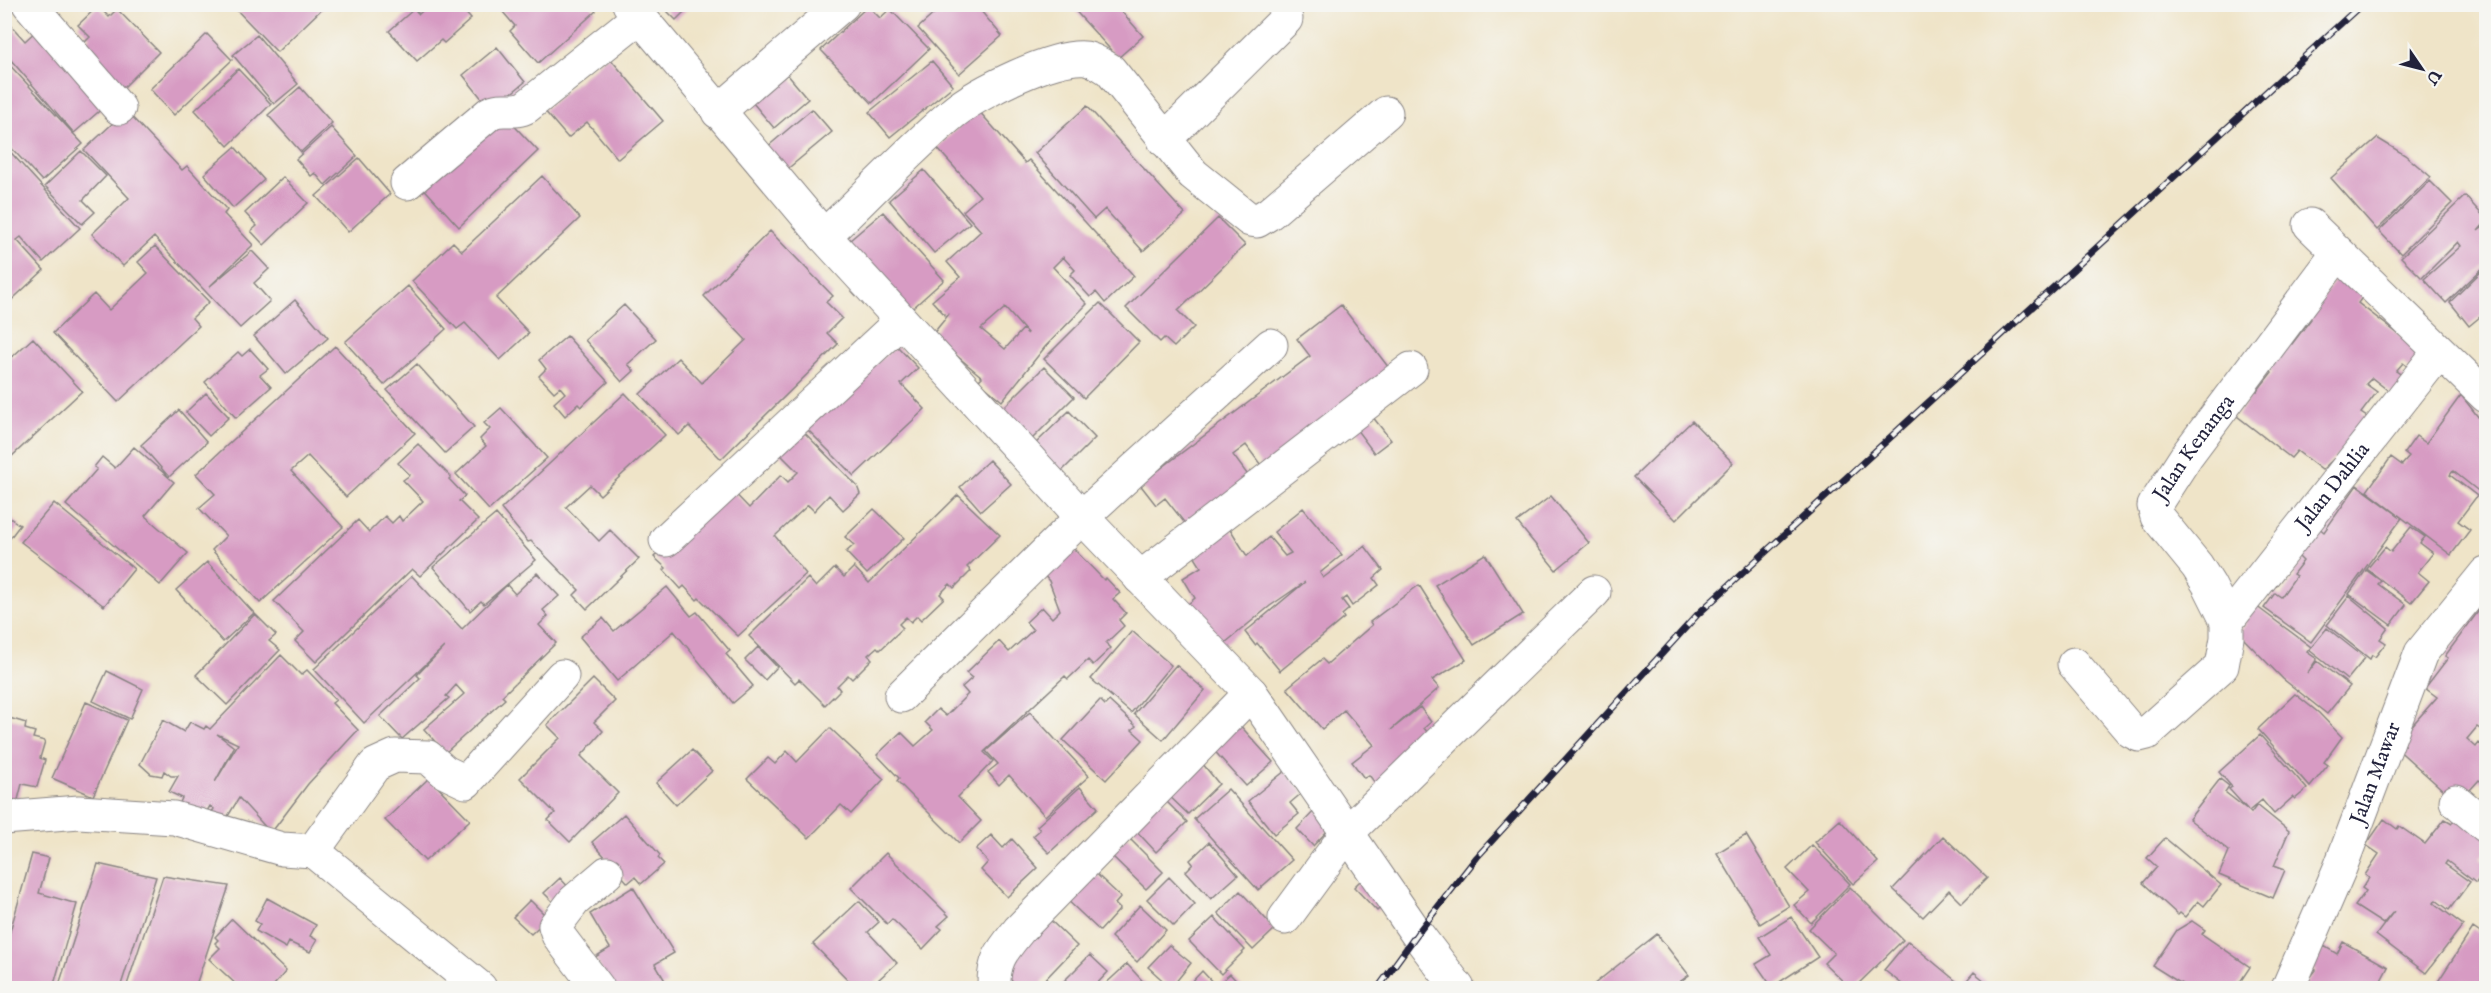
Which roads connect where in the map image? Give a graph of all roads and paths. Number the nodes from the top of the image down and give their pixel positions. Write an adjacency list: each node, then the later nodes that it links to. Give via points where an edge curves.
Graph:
1 (29, 4): 5 (street)
2 (843, 4): 6 (street)
3 (634, 10): 6 (street); 9 (street, via 526,107 515,111 496,109)
4 (1286, 19): 8 (street)
5 (118, 108)
6 (718, 112): 11 (street)
7 (1386, 113): 8 (street, via 1257,221 1239,213 1193,174)
8 (1164, 140): 11 (street, via 1110,70 1099,63 1084,58 1036,69 977,95 953,113)
9 (407, 183)
10 (2310, 225): 12 (street)
11 (824, 236): 13 (street)
12 (2338, 253): 15 (street); 23 (street, Jalan Kenanga, via 2187,455 2154,506 2157,517 2197,566)
13 (901, 321): 18 (street); 19 (street)
14 (1271, 345): 18 (street)
15 (2439, 352): 17 (street); 23 (street, Jalan Dahlia)
16 (1410, 369): 21 (street)
17 (2487, 396)
18 (1082, 517): 21 (street); 27 (street)
19 (666, 540)
20 (2487, 573): 39 (street, Jalan Mawar, via 2421,653 2340,868)
21 (1140, 578): 26 (street)
22 (1594, 592): 31 (street)
23 (2227, 621): 24 (street, via 2222,666 2147,733 2131,731)
24 (2074, 664)
25 (562, 676): 32 (street, via 466,782 428,757 395,756 375,765)
26 (1251, 693): 31 (street); 37 (street, via 1019,930 997,960)
27 (902, 696)
28 (2456, 801): 30 (street)
29 (4, 818): 32 (street, via 79,812 174,818 282,849)
30 (2487, 826)
31 (1348, 832): 34 (street); 38 (street)
32 (313, 850): 35 (street)
33 (607, 873): 36 (street, via 574,901 555,926)
34 (1285, 918)
35 (480, 988)
36 (598, 988)
37 (994, 988)
38 (1458, 988)
39 (2288, 988)

